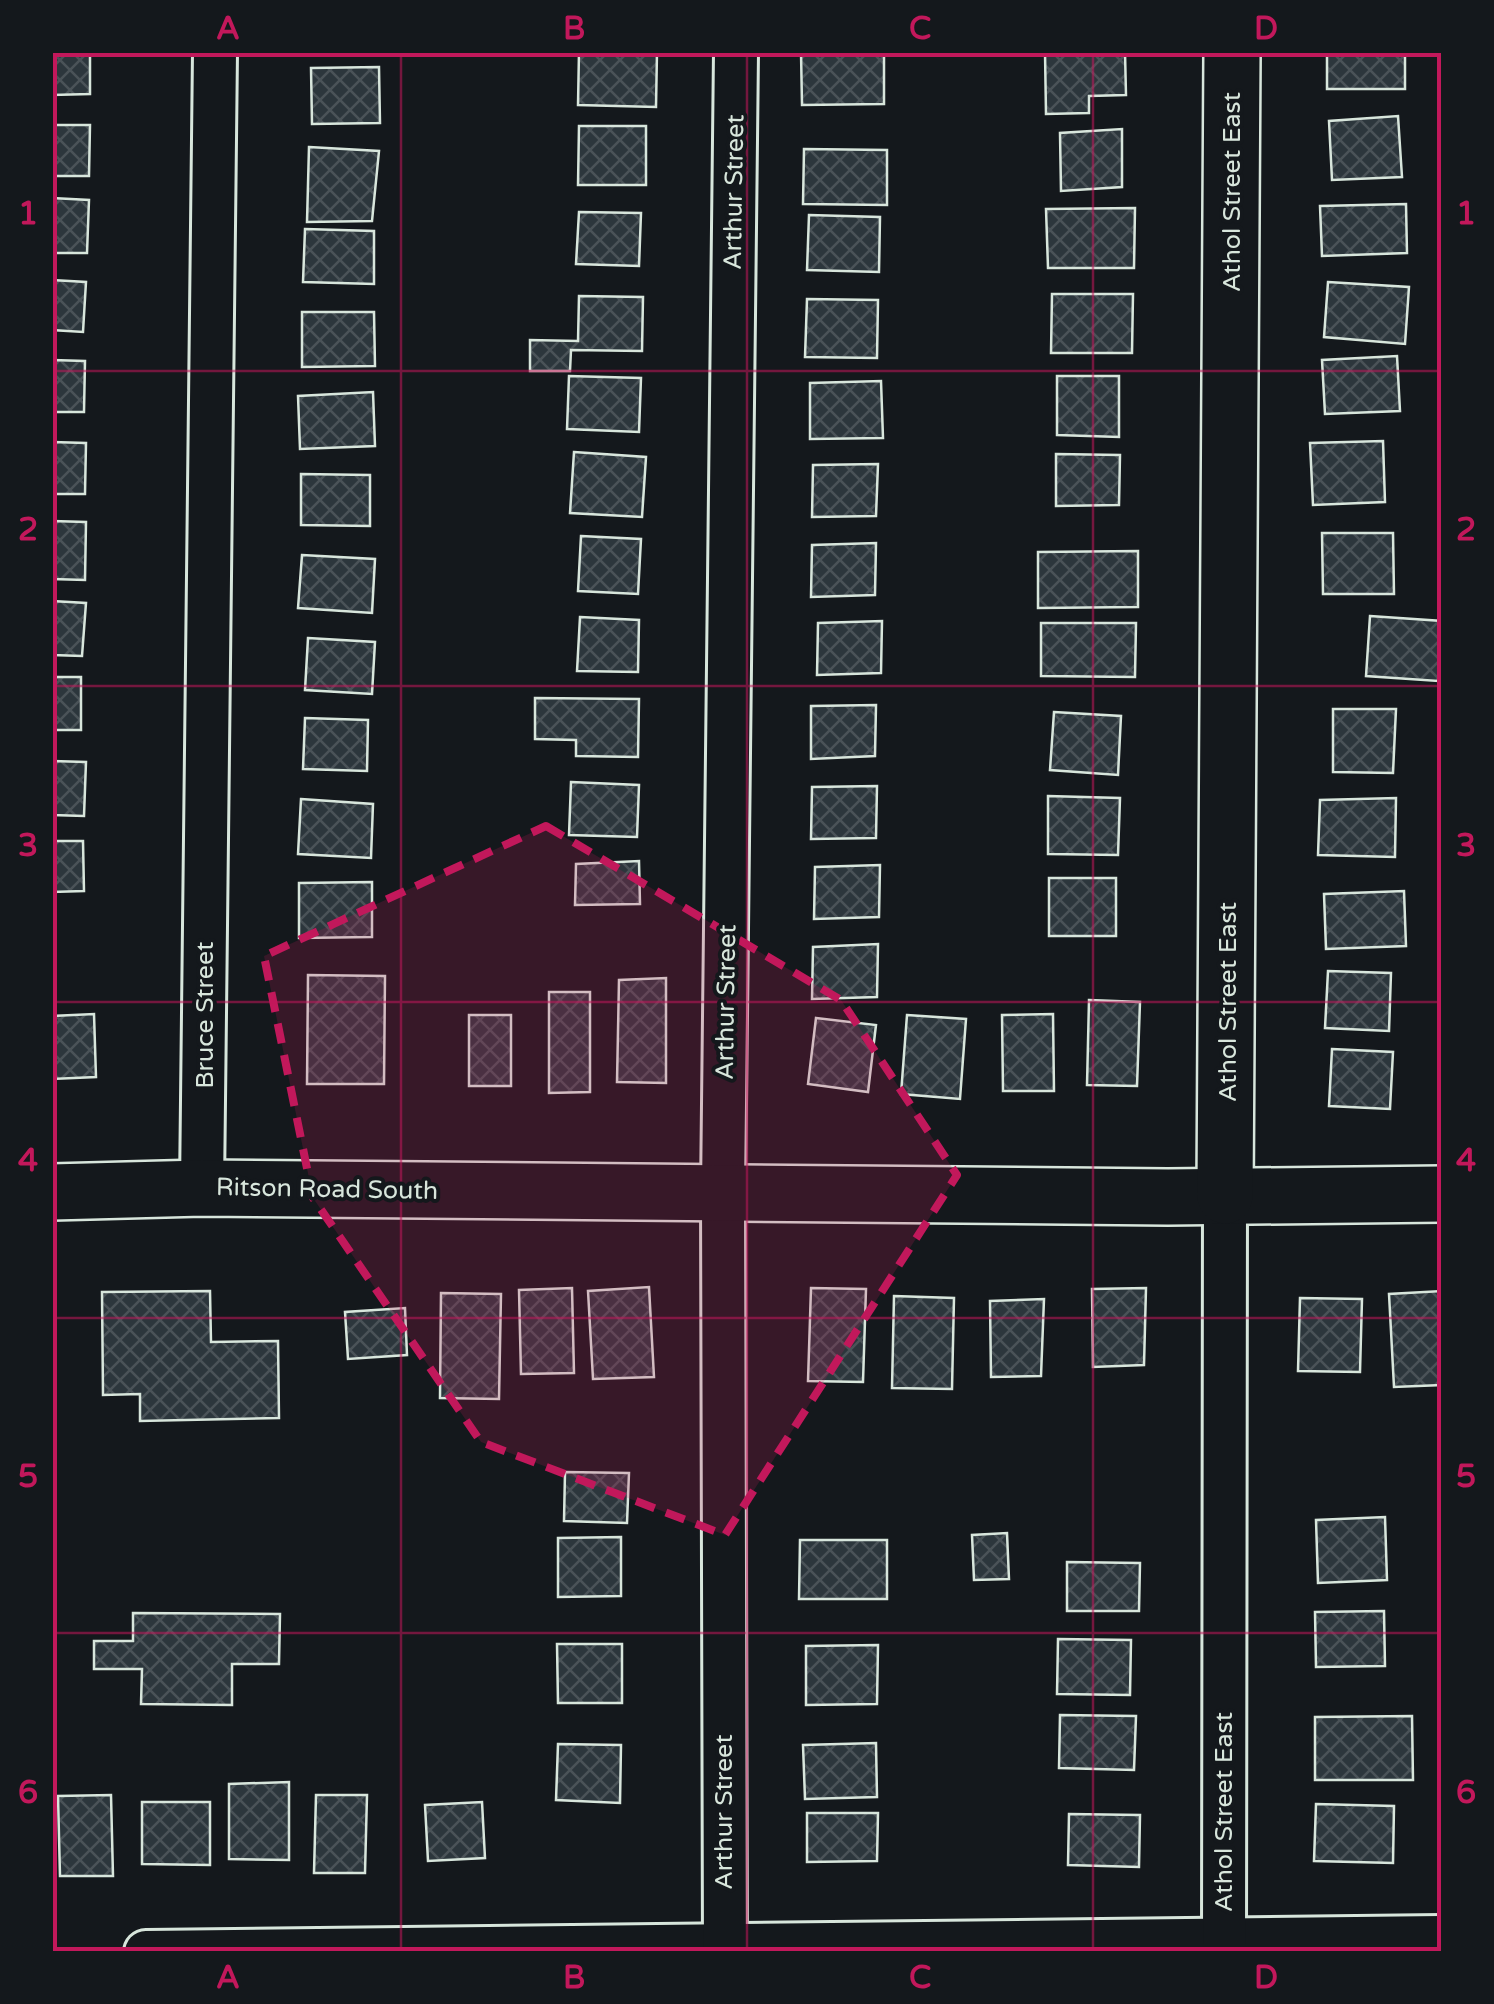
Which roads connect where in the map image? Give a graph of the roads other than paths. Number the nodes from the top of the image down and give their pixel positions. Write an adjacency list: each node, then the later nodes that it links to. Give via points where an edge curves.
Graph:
1 (215, 52): 4 (street, Bruce Street)
2 (736, 52): 6 (street, Arthur Street)
3 (1232, 52): 8 (main road, Athol Street East)
4 (202, 1188): 5 (main road, Ritson Road South); 6 (main road, Ritson Road South)
5 (52, 1192)
6 (723, 1192): 8 (main road, Ritson Road South); 11 (street, Arthur Street)
7 (1442, 1194): 8 (main road, Ritson Road South)
8 (1226, 1196): 10 (street, Athol Street East)
9 (1442, 1937): 10 (street)
10 (1224, 1947): 11 (street)
11 (725, 1949): 12 (street)
12 (146, 1952)

